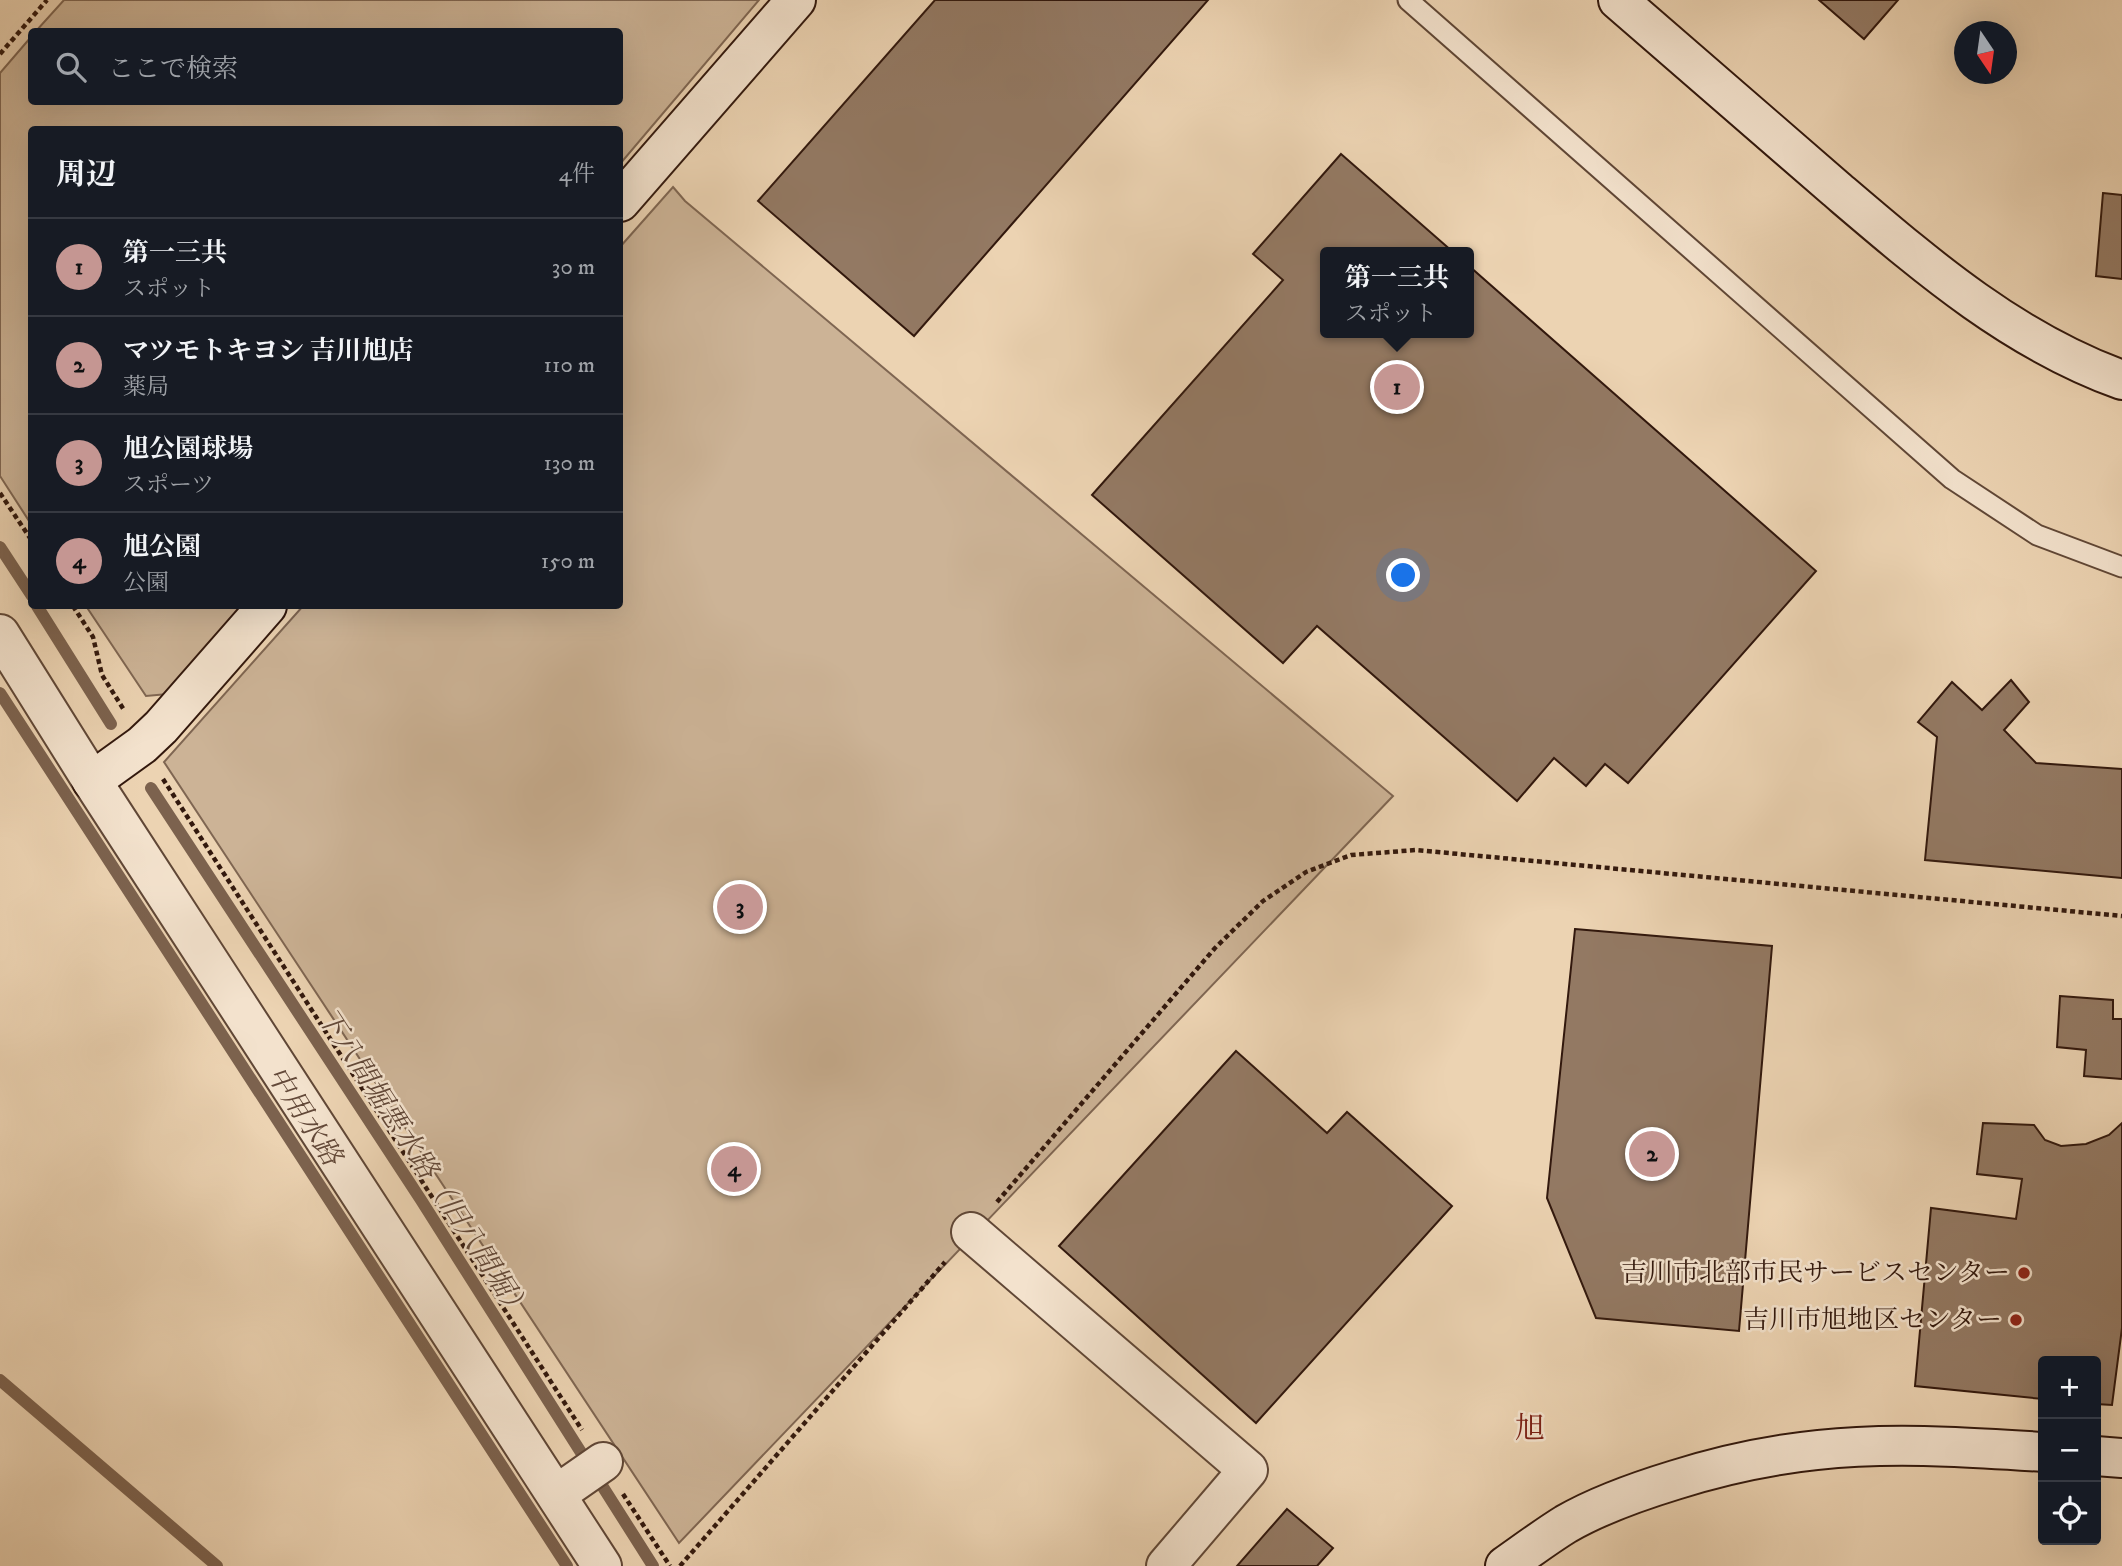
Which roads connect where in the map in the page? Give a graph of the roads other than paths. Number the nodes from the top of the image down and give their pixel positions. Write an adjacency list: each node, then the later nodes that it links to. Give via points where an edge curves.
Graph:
1 (796, 0): 4 (street)
2 (1408, 0): 6 (lane, via 1952,479 2037,535)
3 (1618, 0): 5 (street, via 1929,267 1998,319 2075,363)
4 (623, 199)
5 (2122, 380)
6 (2122, 567)
7 (264, 609): 9 (street, via 142,745)
8 (0, 634): 9 (street)
9 (92, 781): 15 (street)
10 (971, 1233): 17 (street, via 1248,1471)
11 (2038, 1452): 18 (street, via 1921,1444 1845,1445 1775,1453 1644,1489 1568,1523)
12 (2101, 1456): 13 (street)
13 (2122, 1458)
14 (603, 1462): 15 (street)
15 (556, 1494): 16 (street)
16 (602, 1566)
17 (1166, 1566)
18 (1505, 1566)

